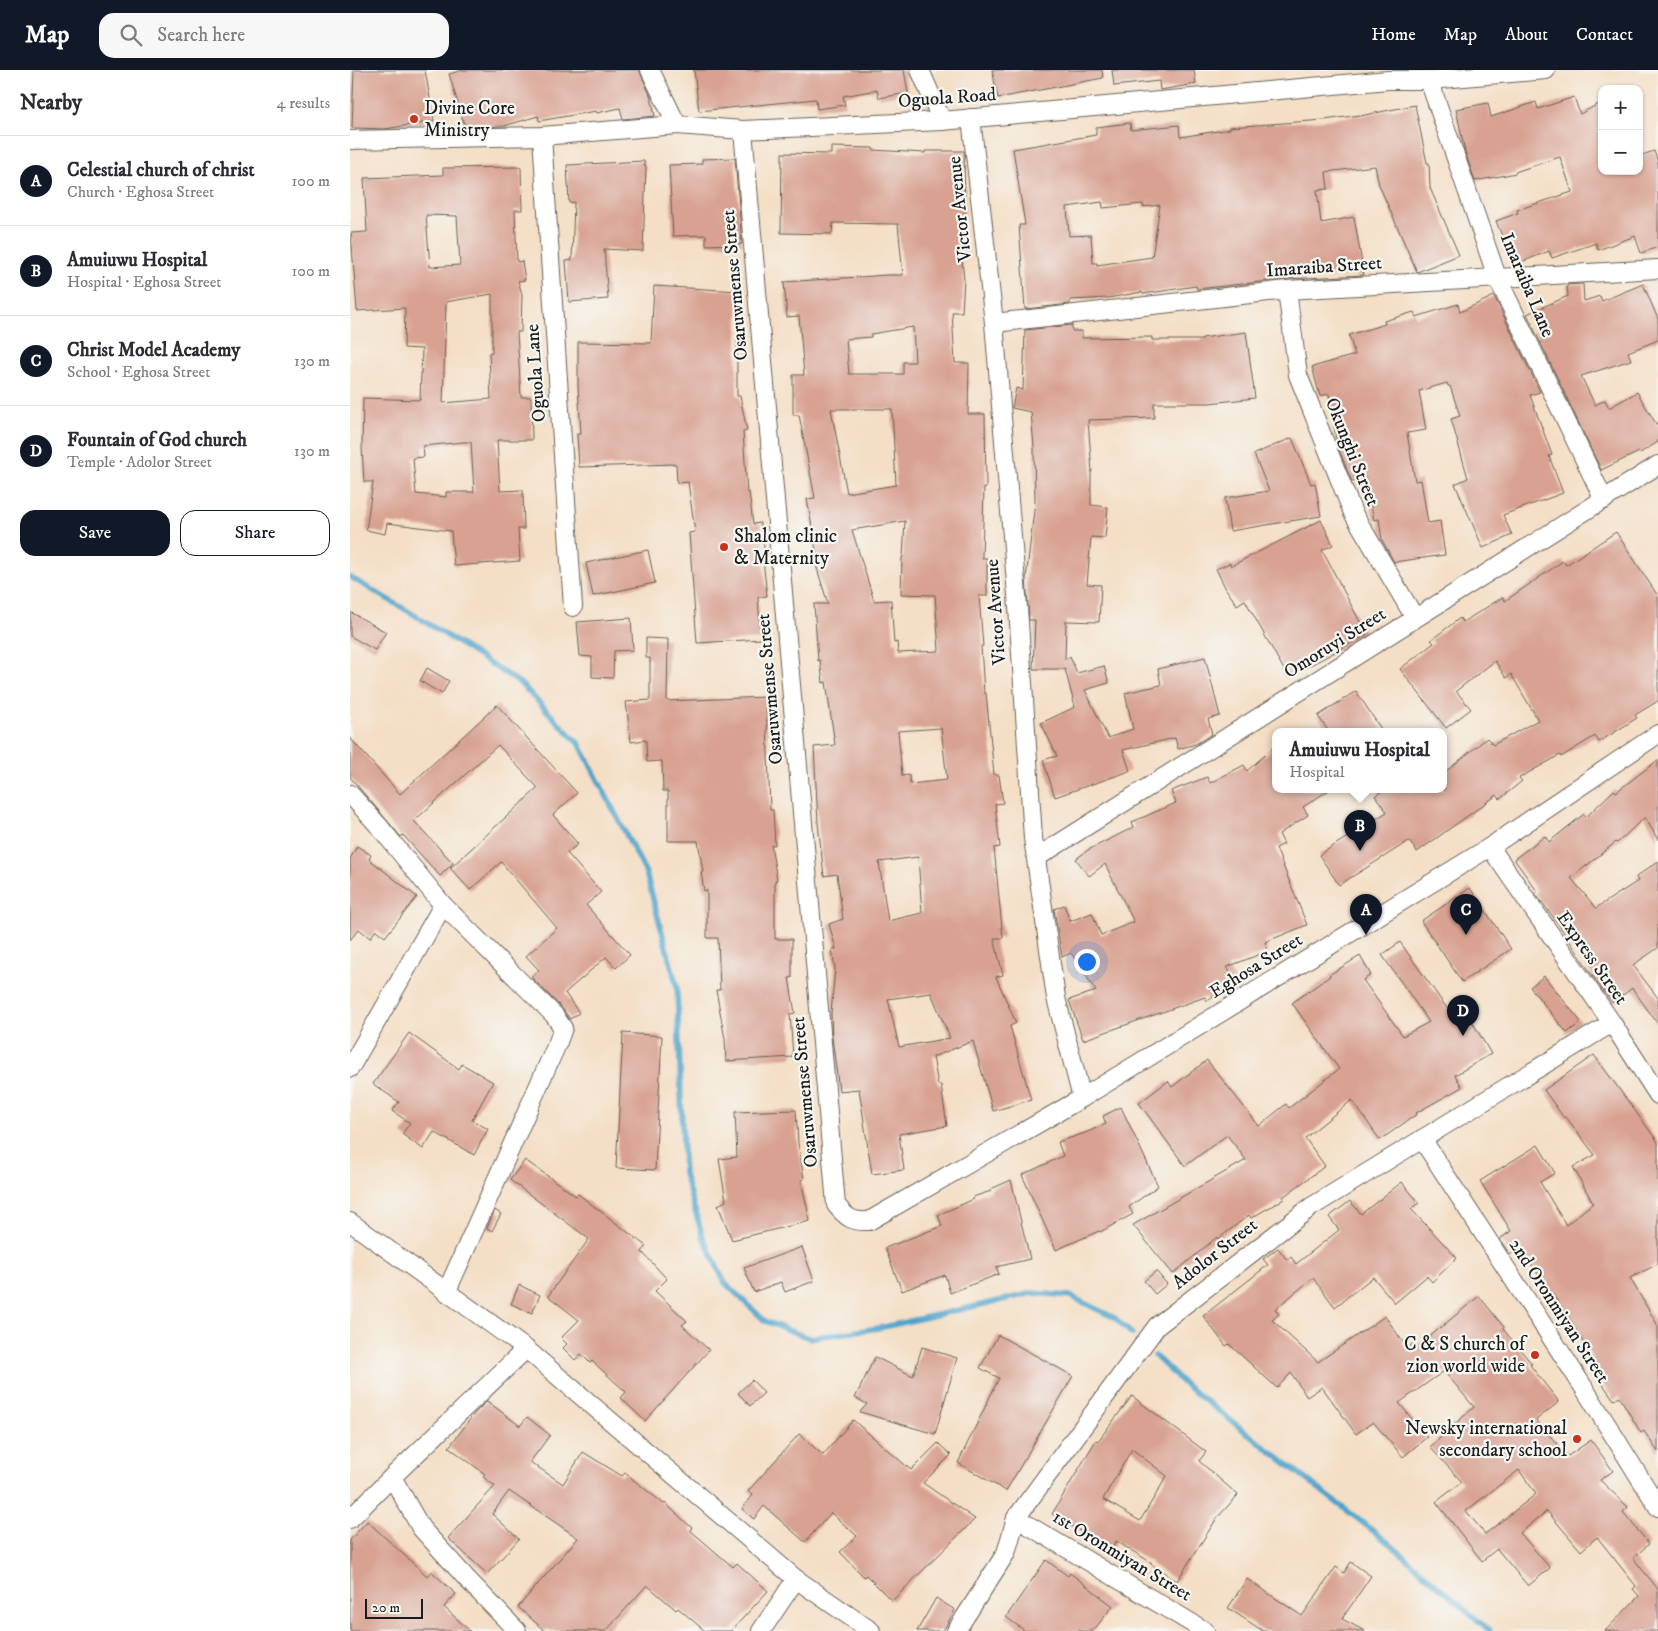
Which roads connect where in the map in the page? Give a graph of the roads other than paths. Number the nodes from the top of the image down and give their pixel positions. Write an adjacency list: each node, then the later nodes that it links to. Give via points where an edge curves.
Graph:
1 (650, 70): 8 (street)
2 (920, 70): 7 (street)
3 (1546, 70): 5 (street, Oguola Road)
4 (1384, 75): 5 (street, Oguola Road); 6 (street, Oguola Road)
5 (1429, 80): 13 (street, Imaraiba Lane)
6 (972, 118): 7 (street, Oguola Road); 15 (street, Victor Avenue)
7 (942, 121): 9 (street, Oguola Road)
8 (677, 125): 9 (street, Oguola Road); 10 (street, Oguola Road)
9 (743, 130): 30 (street, Osaruwmense Street, via 836,1205 856,1222)
10 (542, 136): 11 (street, Oguola Road); 18 (street, Oguola Lane)
11 (350, 140)
12 (1658, 269): 13 (street, Imaraiba Street)
13 (1497, 277): 14 (street, Imaraiba Street); 17 (street, Imaraiba Lane)
14 (1287, 290): 15 (street, Imaraiba Street); 19 (street, Okunghi Street, via 1298,374 1353,513)
15 (994, 323): 23 (street, Victor Avenue)
16 (1658, 466): 17 (street, Omoruyi Street)
17 (1604, 500): 19 (street, Omoruyi Street)
18 (573, 607)
19 (1415, 618): 23 (street, Omoruyi Street)
20 (1658, 734): 22 (street, Eghosa Street)
21 (350, 794): 24 (street)
22 (1490, 847): 25 (street, Express Street); 28 (street, Eghosa Street)
23 (1036, 858): 28 (street, Victor Avenue, via 1056,998)
24 (443, 906): 26 (street); 32 (street, via 554,1015 563,1028)
25 (1612, 1023): 27 (street, Express Street); 29 (street, Adolor Street)
26 (350, 1068)
27 (1658, 1095)
28 (1082, 1098): 30 (street, Eghosa Street)
29 (1422, 1139): 35 (street, 2nd Oronmiyan Street); 36 (street, Adolor Street, via 1311,1207 1157,1326)
30 (869, 1221)
31 (350, 1222): 32 (street)
32 (446, 1293): 33 (street)
33 (526, 1349): 34 (street); 38 (street)
34 (392, 1477): 37 (street); 39 (street, via 421,1528)
35 (1658, 1507)
36 (1016, 1518): 42 (street, Adolor Street, via 1006,1553); 43 (street, 1st Oronmiyan Street)
37 (350, 1519)
38 (796, 1579): 40 (street); 41 (street)
39 (516, 1631)
40 (761, 1631)
41 (872, 1631)
42 (956, 1631)
43 (1205, 1631)

